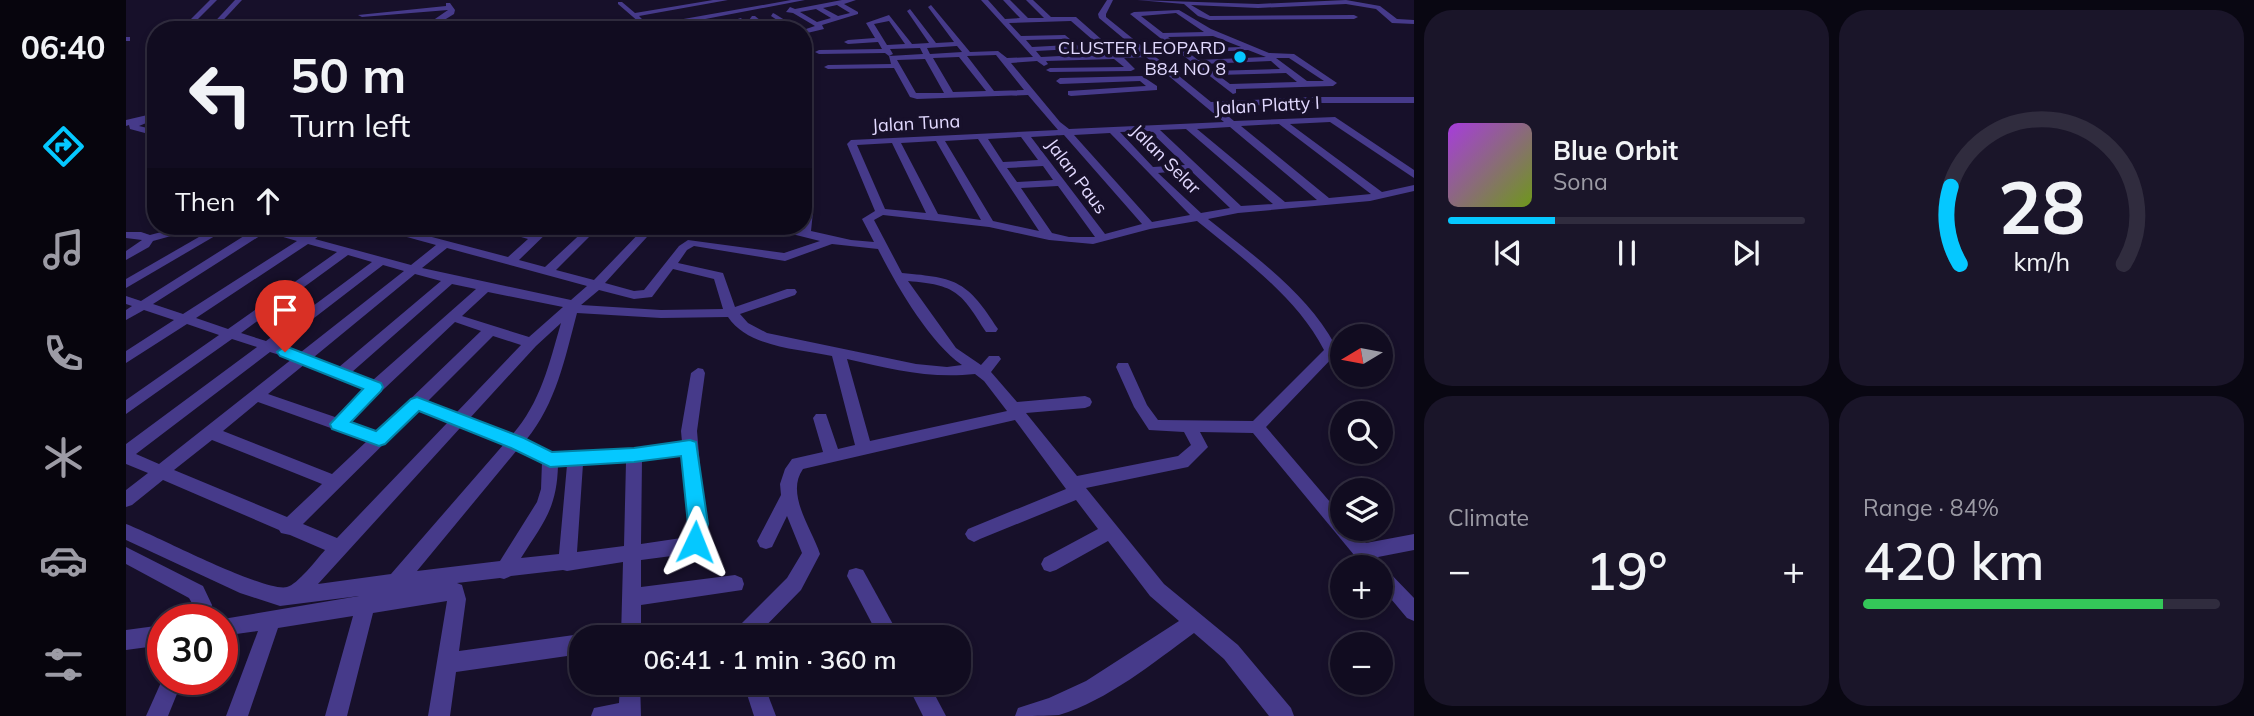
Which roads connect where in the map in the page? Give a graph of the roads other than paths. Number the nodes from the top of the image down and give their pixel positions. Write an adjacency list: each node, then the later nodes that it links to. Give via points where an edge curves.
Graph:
1 (214, 0): 37 (street)
2 (239, 0): 38 (street)
3 (673, 0): 21 (street)
4 (725, 0): 13 (street)
5 (802, 0): 14 (street)
6 (853, 0): 16 (street)
7 (984, 0): 47 (street)
8 (1006, 0): 35 (street)
9 (1029, 0): 34 (street)
10 (1110, 0): 65 (street, via 1102,16)
11 (1118, 0): 65 (street, via 1110,18)
12 (1140, 0): 19 (street)
13 (694, 2): 21 (street); 28 (street)
14 (778, 2): 24 (street); 28 (street)
15 (620, 3): 30 (street)
16 (838, 3): 22 (street); 33 (street, via 856,13)
17 (1378, 3): 19 (street); 49 (street, via 1397,21)
18 (448, 4): 20 (street); 27 (street); 39 (street, via 452,12)
19 (1186, 4): 31 (street, via 1209,18)
20 (410, 7)
21 (682, 7): 30 (street)
22 (817, 7): 24 (street); 33 (street)
23 (931, 7): 64 (street)
24 (793, 11): 29 (street); 46 (street)
25 (910, 11): 66 (street)
26 (1157, 12): 36 (street); 56 (street, via 1177,11); 57 (street, via 1135,14)
27 (362, 15)
28 (711, 15): 41 (street); 42 (street)
29 (773, 15): 32 (street); 45 (street)
30 (634, 16): 40 (street)
31 (1354, 17)
32 (752, 18): 43 (street); 44 (street)
33 (837, 19): 50 (street)
34 (1049, 19): 35 (street); 51 (street, via 1073,19)
35 (1026, 20): 47 (street)
36 (1167, 20)
37 (192, 21)
38 (219, 21)
39 (438, 21)
40 (640, 21)
41 (679, 21)
42 (720, 21)
43 (738, 21)
44 (756, 21)
45 (783, 21)
46 (811, 21)
47 (1003, 21): 53 (street)
48 (812, 22): 50 (street)
49 (1414, 22)
50 (816, 24): 54 (street, via 821,27)
51 (1083, 26): 53 (street); 58 (street)
52 (1178, 27): 55 (street)
53 (1011, 29): 60 (street)
54 (812, 30)
55 (1188, 34): 56 (street); 57 (street)
56 (1215, 34): 61 (street)
57 (1160, 35): 63 (street)
58 (1094, 36): 59 (street); 77 (street)
59 (1065, 37): 60 (street); 69 (street)
60 (1020, 38): 71 (street)
61 (1234, 41): 63 (street); 72 (street)
62 (848, 42): 70 (street)
63 (1172, 43): 73 (street)
64 (959, 44): 66 (street); 76 (street)
65 (1139, 44): 75 (street)
66 (934, 45): 68 (street)
67 (910, 46): 68 (street); 70 (street); 70 (street, via 890,18 870,22)
68 (922, 46): 78 (street)
69 (1076, 47): 71 (street); 79 (street)
70 (886, 49): 74 (street); 78 (street); 84 (street)
71 (1030, 49): 81 (street)
72 (1252, 49): 73 (street); 80 (street)
73 (1181, 51): 75 (street); 83 (street)
74 (819, 52)
75 (1150, 53): 77 (street); 97 (street)
76 (965, 54): 78 (street); 82 (street, via 998,53); 95 (street)
77 (1117, 55): 79 (street); 86 (street)
78 (928, 56): 94 (street)
79 (1087, 57): 81 (street)
80 (1271, 57): 83 (street); 88 (street); 92 (street, via 1291,57 1333,83)
81 (1039, 59): 82 (street); 87 (street)
82 (1004, 61): 93 (street)
83 (1196, 62): 89 (street)
84 (897, 66): 85 (street); 94 (street, via 914,96)
85 (828, 67)
86 (1129, 67): 87 (street); 90 (street)
87 (1050, 70): 91 (street)
88 (1286, 71): 89 (street); 92 (street)
89 (1210, 73): 92 (street, via 1231,89)
90 (1142, 78): 91 (street); 91 (street, via 1157,92 1073,96)
91 (1060, 82)
92 (1306, 84)
93 (1030, 92): 95 (street); 106 (street)
94 (950, 95): 95 (street)
95 (993, 95)
96 (1414, 100): 97 (street)
97 (1208, 101): 103 (street)
98 (147, 119): 101 (street)
99 (1319, 119): 100 (street, Jalan Platty I); 117 (street, Jalan Platty I, via 1340,123); 120 (street)
100 (1280, 121): 103 (street, Jalan Platty I); 121 (street)
101 (137, 122): 102 (street); 108 (street, via 133,127)
102 (126, 123)
103 (1236, 124): 104 (street, Jalan Platty I); 122 (street)
104 (1188, 126): 105 (street, Jalan Platty I); 123 (street)
105 (1152, 128): 107 (street, Jalan Platty I); 115 (street)
106 (1059, 129): 107 (street, Jalan Selar); 109 (street, Jalan Tuna); 129 (street)
107 (1112, 130): 116 (street, Jalan Selar)
108 (147, 131)
109 (1023, 133): 110 (street, Jalan Tuna); 113 (street, Jalan Paus)
110 (981, 136): 111 (street, Jalan Tuna); 114 (street)
111 (939, 138): 112 (street, Jalan Tuna); 128 (street)
112 (895, 140): 125 (street, Jalan Tuna, via 852,144); 127 (street)
113 (1045, 163): 114 (street); 118 (street, Jalan Paus)
114 (1001, 165): 119 (street)
115 (1193, 167): 116 (street); 124 (street)
116 (1151, 170): 126 (street, Jalan Selar)
117 (1414, 175)
118 (1060, 183): 119 (street); 146 (street, Jalan Paus)
119 (1015, 185): 142 (street)
120 (1414, 188): 121 (street)
121 (1379, 195): 122 (street)
122 (1331, 202): 123 (street)
123 (1281, 205): 124 (street)
124 (1238, 209): 126 (street)
125 (881, 212): 127 (street); 149 (street, via 868,219)
126 (1198, 216): 129 (street); 173 (street, Jalan Selar, via 1289,297)
127 (934, 218): 128 (street)
128 (989, 224): 142 (street)
129 (1144, 228): 146 (street)
130 (163, 235): 144 (street)
131 (210, 235): 159 (street)
132 (249, 235): 164 (street)
133 (292, 235): 145 (street)
134 (313, 235): 145 (street)
135 (414, 235): 148 (street)
136 (526, 235): 143 (street)
137 (540, 235): 143 (street)
138 (586, 235): 156 (street)
139 (644, 235): 160 (street)
140 (812, 235): 147 (street)
141 (126, 236): 144 (street)
142 (1049, 237): 146 (street, via 1083,242)
143 (537, 238): 153 (street)
144 (149, 239): 151 (street)
145 (307, 239): 150 (street); 169 (street)
146 (1103, 239)
147 (827, 242): 149 (street); 154 (street, via 785,257 692,242)
148 (444, 245): 153 (street); 155 (street)
149 (880, 246): 157 (street)
150 (346, 251): 152 (street); 172 (street)
151 (126, 256)
152 (382, 260): 155 (street); 175 (street)
153 (510, 262): 156 (street)
154 (671, 265): 160 (street, via 645,295); 166 (street, via 719,276)
155 (416, 268): 158 (street); 179 (street)
156 (548, 271): 160 (street)
157 (898, 276): 170 (street, via 960,286); 182 (street, via 951,351)
158 (450, 279): 161 (street); 183 (street)
159 (126, 284)
160 (597, 285): 165 (street)
161 (485, 288): 165 (street); 168 (street)
162 (791, 292): 166 (street)
163 (126, 300): 164 (street)
164 (141, 306): 167 (street); 169 (street)
165 (573, 307): 166 (street, via 661,314); 174 (street); 198 (street, via 545,399)
166 (730, 313): 176 (street, via 763,337)
167 (126, 316)
168 (453, 317): 171 (street); 185 (street)
169 (183, 320): 172 (street); 178 (street)
170 (991, 329)
171 (491, 330): 174 (street); 188 (street)
172 (230, 334): 175 (street); 189 (street)
173 (1330, 342)
174 (531, 343): 192 (street)
175 (267, 346): 179 (street); 201 (street)
176 (838, 352): 182 (street, via 926,371); 200 (street)
177 (1330, 357): 195 (street)
178 (126, 358)
179 (304, 358): 183 (street); 186 (street)
180 (994, 359): 182 (street)
181 (1123, 367): 194 (street, via 1154,426)
182 (981, 370): 190 (street)
183 (342, 372): 185 (street)
184 (698, 373): 199 (street)
185 (375, 387): 193 (street)
186 (257, 396): 193 (street); 196 (street)
187 (1085, 402): 190 (street)
188 (417, 404): 192 (street); 197 (street)
189 (126, 408)
190 (1015, 411): 200 (street); 208 (street)
191 (821, 418): 203 (street)
192 (458, 421): 198 (street); 219 (street)
193 (338, 424): 197 (street)
194 (1189, 427): 195 (street); 208 (street, via 1200,447 1182,462)
195 (1257, 427): 211 (street)
196 (211, 433): 206 (street); 207 (street)
197 (379, 439): 207 (street)
198 (517, 443): 204 (street); 228 (street)
199 (690, 447): 202 (street); 221 (street, via 698,524 695,542)
200 (864, 448): 203 (street)
201 (126, 455): 206 (street)
202 (634, 455): 205 (street); 221 (street)
203 (832, 455): 209 (street, via 799,464 789,478)
204 (550, 459): 205 (street); 226 (street, via 545,504)
205 (575, 460): 224 (street)
206 (162, 471): 210 (street); 212 (street)
207 (335, 482): 212 (street)
208 (1076, 488): 213 (street); 215 (street)
209 (789, 495): 216 (street); 240 (street, via 811,554 794,584)
210 (126, 500)
211 (1330, 514)
212 (287, 528): 219 (street)
213 (1110, 531): 225 (street); 237 (street, via 1157,590)
214 (126, 532): 232 (street, via 264,594)
215 (974, 534)
216 (766, 541)
217 (1353, 541): 220 (street)
218 (1414, 542): 220 (street)
219 (338, 547): 232 (street)
220 (1362, 552): 223 (street)
221 (631, 554): 224 (street); 233 (street)
222 (126, 555): 234 (street, via 196,592)
223 (1365, 555)
224 (567, 563): 226 (street)
225 (1050, 564)
226 (504, 571): 228 (street)
227 (856, 576): 241 (street)
228 (395, 584): 231 (street)
229 (734, 584): 233 (street)
230 (1393, 587): 235 (street)
231 (368, 595): 232 (street); 236 (street); 245 (street, via 455,592); 253 (street)
232 (294, 596)
233 (631, 597): 239 (street)
234 (203, 604)
235 (1414, 612)
236 (271, 621): 238 (street); 252 (street)
237 (1193, 622): 258 (street, via 1108,682 1061,706); 259 (street, via 1231,652)
238 (238, 625)
239 (631, 625)
240 (754, 625)
241 (883, 625)
242 (147, 637): 243 (street)
243 (126, 640)
244 (569, 646): 245 (street)
245 (448, 663): 254 (street)
246 (166, 695): 251 (street)
247 (630, 695): 250 (street)
248 (758, 695): 256 (street)
249 (923, 695): 257 (street)
250 (630, 714): 255 (street)
251 (157, 716)
252 (237, 716)
253 (336, 716)
254 (439, 716)
255 (602, 716)
256 (765, 716)
257 (935, 716)
258 (1026, 716)
259 (1283, 716)

